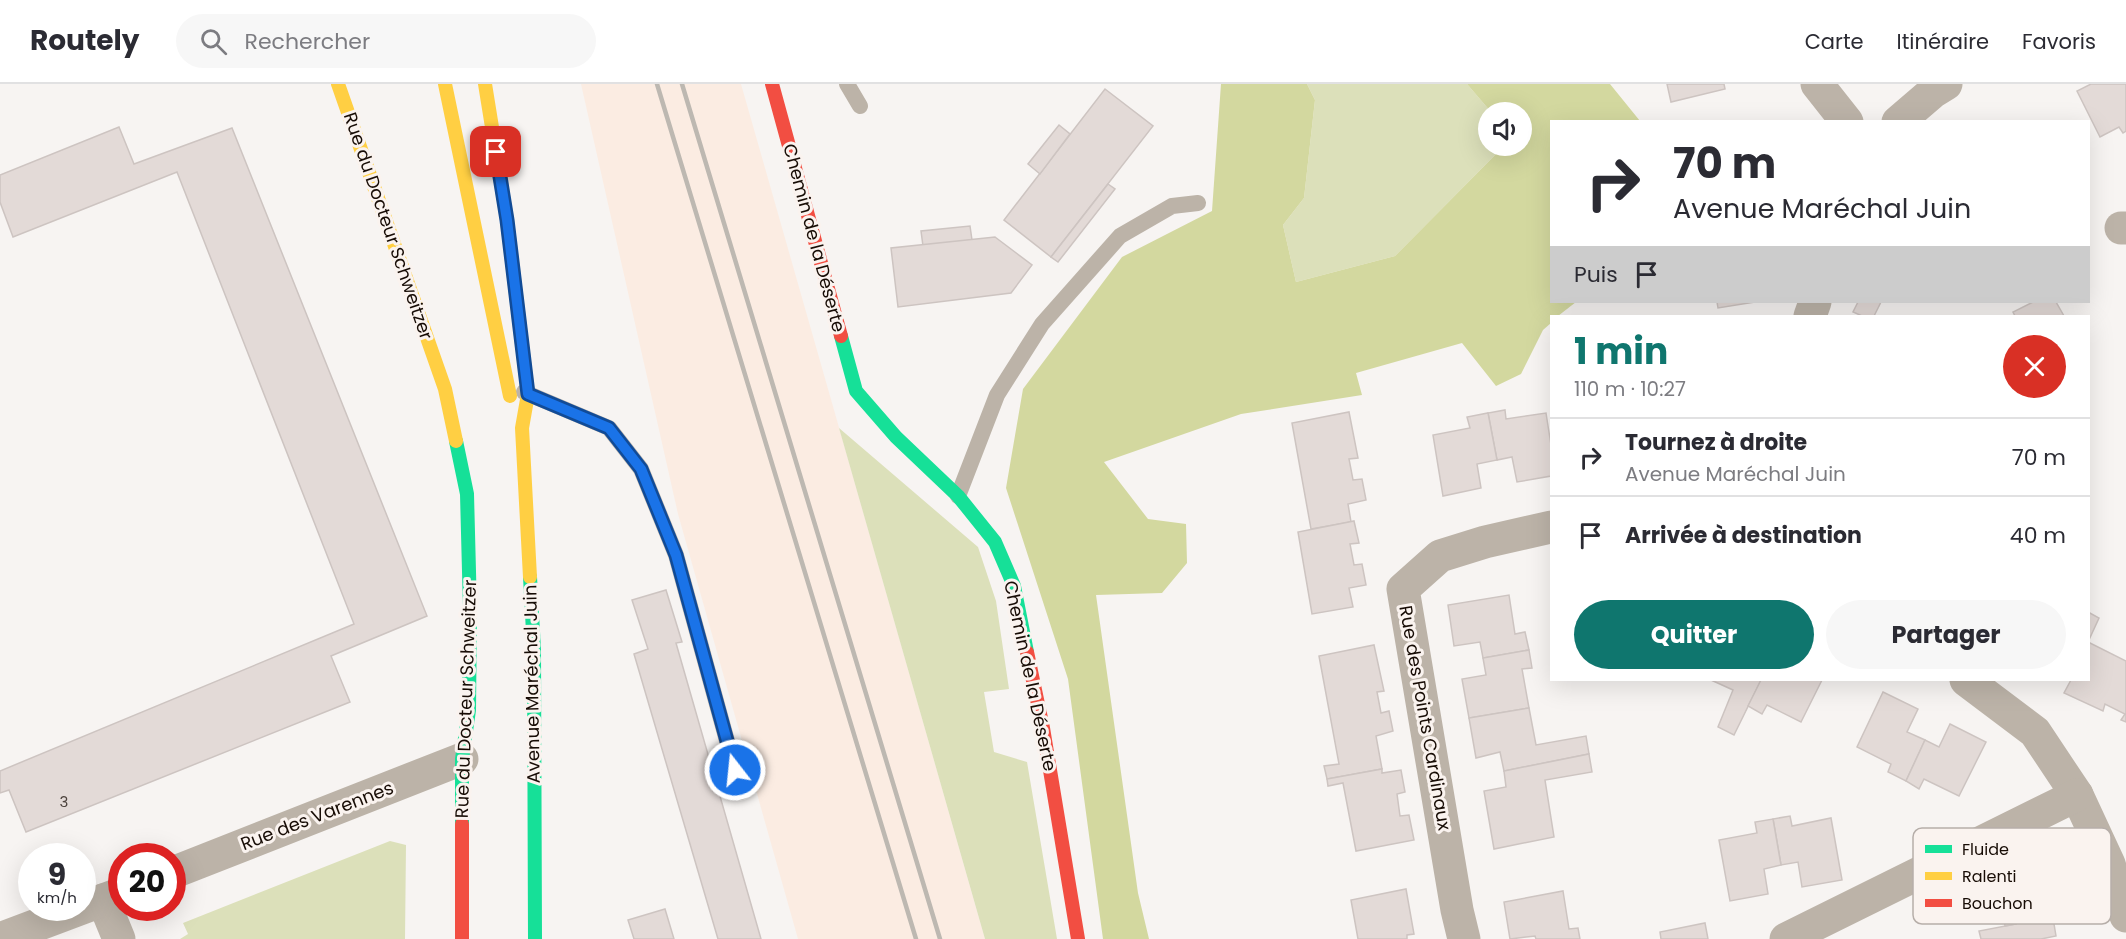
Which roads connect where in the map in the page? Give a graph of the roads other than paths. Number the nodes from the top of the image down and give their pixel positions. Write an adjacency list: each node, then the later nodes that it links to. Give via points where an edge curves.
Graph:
1 (338, 84): 18 (street, Rue du Docteur Schweitzer, via 445,389 467,494 469,710)
2 (445, 84): 12 (street, Avenue Maréchal Juin)
3 (485, 84): 13 (street, Avenue Maréchal Juin, via 507,220)
4 (772, 84): 15 (street, Chemin de la Déserte, via 856,391 896,437)
5 (847, 84): 8 (lane)
6 (1817, 84): 9 (street)
7 (1946, 84): 10 (street)
8 (860, 106)
9 (1845, 120)
10 (1900, 120)
11 (1198, 203): 15 (lane, via 1172,206 1120,236 1042,324 997,395)
12 (507, 386): 13 (lane); 14 (street, Avenue Maréchal Juin)
13 (528, 394): 14 (street, Avenue Maréchal Juin); 19 (lane, via 609,428 641,469 676,555)
14 (522, 428): 32 (street, Avenue Maréchal Juin, via 534,650)
15 (958, 496): 33 (street, Chemin de la Déserte, via 995,542 1014,586 1043,728)
16 (1550, 527): 34 (street, Rue des Points Cardinaux, via 1440,556 1403,589)
17 (1967, 681): 20 (street, via 2035,732)
18 (462, 759): 23 (street, Rue des Varennes); 31 (street, Rue du Docteur Schweitzer)
19 (741, 792)
20 (2077, 795): 21 (street); 22 (street)
21 (2010, 828)
22 (2092, 828)
23 (186, 867)
24 (2111, 870): 27 (street)
25 (1913, 876): 35 (street)
26 (108, 898): 29 (street)
27 (2126, 916)
28 (116, 921): 30 (street)
29 (0, 939)
30 (119, 939)
31 (462, 939)
32 (535, 939)
33 (1078, 939)
34 (1464, 939)
35 (1786, 939)

